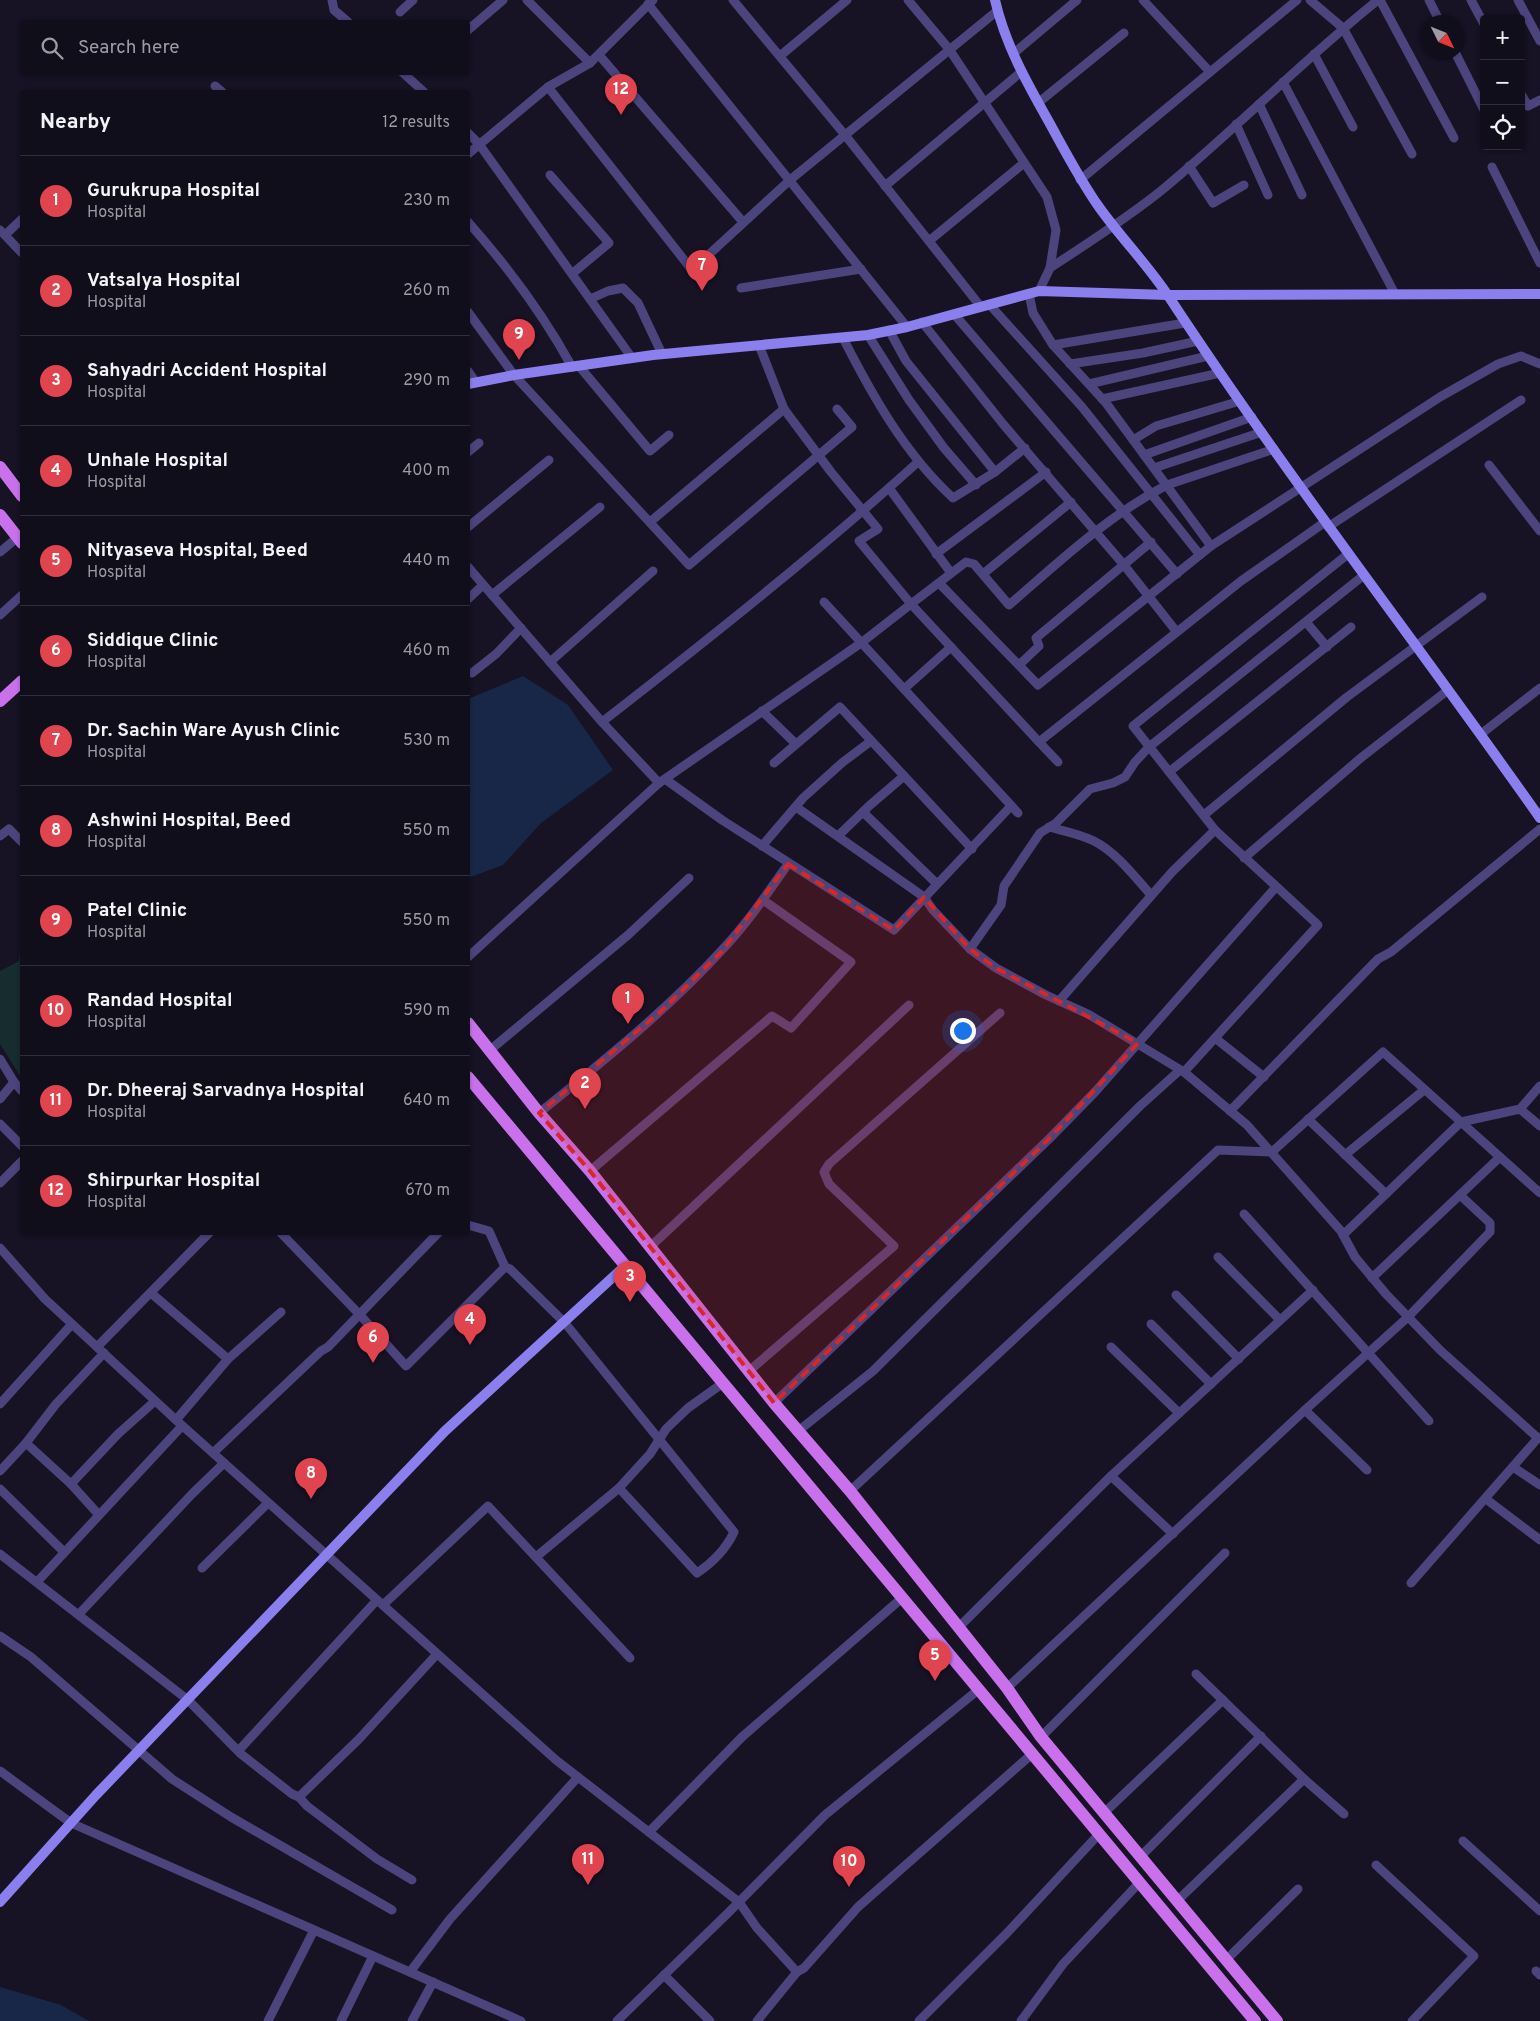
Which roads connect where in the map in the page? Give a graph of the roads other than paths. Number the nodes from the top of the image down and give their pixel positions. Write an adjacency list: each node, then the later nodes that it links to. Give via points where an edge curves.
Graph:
1 (332, 0): 22 (street, via 334,10)
2 (413, 0): 19 (street)
3 (503, 0): 23 (street)
4 (526, 0): 33 (street)
5 (847, 0): 31 (street)
6 (908, 0): 27 (street)
7 (995, 0): 18 (street)
8 (1077, 0): 28 (street)
9 (1143, 0): 35 (street)
10 (1297, 0): 35 (street)
11 (1310, 0): 24 (street)
12 (1379, 0): 24 (street); 50 (street)
13 (1429, 0): 20 (street)
14 (1471, 0): 21 (street)
15 (1518, 0): 26 (street)
16 (735, 1): 31 (street)
17 (651, 2): 30 (street); 58 (street)
18 (998, 11): 27 (street); 28 (street)
19 (400, 12)
20 (1436, 15)
21 (1480, 17)
22 (346, 20)
23 (470, 28)
24 (1343, 28): 29 (street); 53 (street)
25 (1124, 32): 43 (street)
26 (1540, 41)
27 (949, 49): 42 (street); 49 (street)
28 (1013, 54): 34 (street)
29 (1314, 54): 37 (street); 47 (street)
30 (599, 55): 33 (street); 65 (street)
31 (780, 56): 49 (street)
32 (1459, 60): 45 (street)
33 (590, 63): 38 (street)
34 (1021, 72): 42 (street); 43 (street)
35 (1210, 72): 59 (street)
36 (405, 75): 39 (street)
37 (1283, 82): 44 (street); 77 (street)
38 (548, 87): 51 (street); 65 (street, via 692,270)
39 (422, 90)
40 (1540, 100): 41 (street, via 1528,106)
41 (1525, 101)
42 (984, 103): 54 (street); 61 (street)
43 (1038, 103): 59 (street)
44 (1259, 104): 46 (street); 62 (street)
45 (1482, 105)
46 (1236, 124): 55 (street); 63 (street)
47 (1353, 127)
48 (470, 135): 51 (street)
49 (845, 135): 58 (street); 61 (street)
50 (1454, 138)
51 (480, 144): 52 (street); 74 (street)
52 (470, 152)
53 (1412, 154)
54 (1024, 163): 69 (street); 72 (street, via 1047,197 1056,230)
55 (1189, 166): 60 (street, via 1213,203); 67 (street)
56 (1492, 167): 71 (street)
57 (550, 176): 74 (street, via 608,243)
58 (790, 180): 65 (street); 73 (street)
59 (1080, 180): 67 (street)
60 (1244, 185)
61 (885, 186): 69 (street)
62 (1302, 195)
63 (1268, 196)
64 (20, 220): 68 (street)
65 (743, 222)
66 (470, 224): 98 (street, via 510,270)
67 (1114, 226): 72 (street); 79 (street)
68 (3, 232): 70 (street)
69 (929, 241): 81 (street)
70 (20, 251)
71 (1540, 263)
72 (1050, 268): 76 (street)
73 (862, 269): 75 (street); 86 (street)
74 (572, 273): 80 (street)
75 (741, 288)
76 (1034, 292): 79 (street); 81 (street); 91 (street, via 1032,313)
77 (1395, 294): 78 (street); 79 (street)
78 (1540, 294)
79 (1168, 295): 85 (street)
80 (590, 299): 93 (street, via 608,290 623,288 638,303); 95 (street)
81 (985, 306): 82 (street); 130 (street, via 1082,407)
82 (954, 314): 84 (street); 133 (street)
83 (470, 315): 100 (street)
84 (922, 322): 86 (street); 113 (street)
85 (1185, 323): 90 (street); 91 (street)
86 (908, 326): 87 (street)
87 (889, 330): 88 (street); 123 (street, via 906,361)
88 (868, 335): 89 (street); 125 (street, via 909,400)
89 (844, 338): 92 (street); 119 (street, via 869,389)
90 (1198, 341): 94 (street); 96 (street)
91 (1053, 345): 96 (street)
92 (759, 346): 93 (street); 106 (street)
93 (662, 354): 95 (street)
94 (1208, 356): 99 (street); 102 (street)
95 (632, 358): 98 (street)
96 (1070, 364): 102 (street)
97 (1540, 364): 127 (street, via 1520,356 1498,364 1440,396)
98 (576, 366): 100 (street); 110 (street, via 650,451)
99 (1220, 373): 103 (street); 105 (street)
100 (514, 375): 101 (street); 136 (street)
101 (471, 383)
102 (1089, 384): 103 (street)
103 (1102, 398): 111 (street)
104 (1521, 400): 138 (street)
105 (1240, 401): 108 (street); 111 (street, via 1156,426)
106 (784, 409): 117 (street); 136 (street)
107 (837, 409): 117 (street, via 852,427)
108 (1252, 417): 109 (street); 116 (street)
109 (1262, 432): 114 (street); 122 (street)
110 (669, 435)
111 (1133, 440): 116 (street)
112 (478, 443): 115 (street)
113 (1025, 448): 123 (street); 124 (street)
114 (1274, 449): 126 (street); 127 (street)
115 (470, 450)
116 (1144, 455): 122 (street)
117 (819, 456): 134 (street); 136 (street, via 690,565)
118 (549, 460): 137 (street)
119 (918, 462): 125 (street, via 952,498); 128 (street)
120 (1489, 465): 140 (street)
121 (0, 466): 129 (main road)
122 (1154, 468): 126 (street)
123 (995, 472): 125 (street)
124 (1046, 472): 131 (street); 145 (street)
125 (976, 485)
126 (1167, 486): 130 (street); 143 (street)
127 (1301, 486): 138 (street); 143 (street)
128 (889, 488): 134 (street); 145 (street)
129 (20, 493)
130 (1151, 494): 133 (street); 147 (street)
131 (1071, 502): 139 (street); 152 (street)
132 (600, 507): 157 (street)
133 (1124, 510): 139 (street); 142 (street)
134 (862, 511): 163 (street, via 878,529 859,541); 182 (street, via 711,638)
135 (0, 515): 141 (main road)
136 (650, 522)
137 (470, 525)
138 (1327, 525): 146 (street); 168 (street, via 1241,580)
139 (1094, 531): 148 (street); 152 (street, via 1009,605)
140 (1540, 531)
141 (20, 540): 144 (street)
142 (1151, 542): 148 (street); 153 (street)
143 (1211, 546): 147 (street)
144 (0, 552)
145 (936, 554): 151 (street)
146 (1348, 554): 154 (street); 187 (street, via 1133,726)
147 (1200, 555): 153 (street)
148 (1124, 565): 158 (street); 174 (street, via 1036,638 1039,646)
149 (470, 569): 156 (street)
150 (653, 571): 173 (street)
151 (951, 573): 152 (street, via 966,562 974,564); 155 (street)
152 (983, 574)
153 (1177, 574): 158 (street)
154 (1364, 575): 165 (street); 170 (street)
155 (939, 583): 163 (street); 174 (street)
156 (483, 585): 157 (street); 160 (street)
157 (492, 595): 167 (street)
158 (1148, 596): 168 (street); 174 (street, via 1038,685)
159 (20, 597): 164 (street)
160 (470, 597)
161 (1482, 597): 170 (street)
162 (824, 602): 169 (street)
163 (911, 604): 169 (street); 171 (street)
164 (0, 615)
165 (1306, 622): 172 (street); 187 (street)
166 (1351, 627): 172 (street)
167 (521, 628): 173 (street); 175 (street)
168 (1176, 631): 185 (street)
169 (861, 643): 178 (street); 181 (street)
170 (1416, 646): 179 (street); 197 (street, via 1347,697)
171 (951, 647): 178 (street); 185 (street)
172 (1327, 647): 190 (street)
173 (550, 662): 182 (street)
174 (1019, 665)
175 (472, 673)
176 (20, 683): 180 (main road)
177 (1540, 688): 183 (street)
178 (904, 689): 193 (street)
179 (1448, 690): 183 (street); 207 (street, via 1362,757)
180 (0, 701)
181 (762, 710): 186 (street); 192 (street)
182 (602, 722): 192 (street)
183 (1481, 734): 198 (street)
184 (871, 741): 186 (street, via 840,707); 191 (street); 194 (street)
185 (1039, 742): 188 (street)
186 (796, 744): 189 (street)
187 (1149, 747): 190 (street); 199 (street, via 1125,777 1090,789)
188 (1058, 762)
189 (774, 763)
190 (1169, 772): 197 (street)
191 (904, 776): 195 (street); 206 (street)
192 (662, 781): 205 (street); 216 (street)
193 (1011, 806): 196 (street); 206 (street)
194 (796, 807): 203 (street); 205 (street)
195 (863, 812): 203 (street); 210 (street)
196 (1018, 813)
197 (1204, 815): 201 (street)
198 (1540, 818)
199 (1049, 828): 212 (street, via 1080,835 1108,850); 215 (street, via 1040,833 1004,886 1001,905)
200 (1540, 829): 226 (street, via 1391,952 1378,959)
201 (1215, 830): 207 (street); 212 (street)
202 (0, 836): 204 (street, via 10,829)
203 (838, 836): 213 (street)
204 (20, 840)
205 (762, 846): 208 (street)
206 (972, 849): 210 (street)
207 (1244, 858): 211 (street)
208 (788, 864): 213 (street, via 894,930); 214 (street)
209 (689, 878): 223 (street, via 628,935)
210 (936, 883): 213 (street)
211 (1276, 887): 221 (street, via 1318,925); 222 (street)
212 (1151, 895): 217 (street)
213 (924, 898): 215 (street)
214 (762, 900): 235 (street, via 722,951 661,1011); 245 (street, via 851,962 791,1028 772,1016)
215 (970, 949): 217 (street, via 996,968)
216 (470, 955)
217 (1059, 1001): 222 (street)
218 (909, 1005): 256 (street)
219 (1000, 1013): 277 (street, via 829,1164 824,1172 829,1184 894,1246)
220 (470, 1026): 223 (main road)
221 (1215, 1038): 225 (street); 226 (street)
222 (1138, 1043): 225 (street); 281 (street, via 1050,1138)
223 (489, 1051): 235 (main road)
224 (0, 1059): 228 (street)
225 (1182, 1071): 234 (street); 287 (street, via 1140,1106 873,1371)
226 (1264, 1077): 234 (street)
227 (470, 1079): 259 (main road)
228 (14, 1082): 230 (street); 232 (street)
229 (1540, 1086): 233 (street)
230 (20, 1090)
231 (1424, 1090): 236 (street, via 1383,1052); 237 (street); 242 (street)
232 (0, 1099)
233 (1520, 1109): 237 (street); 239 (street)
234 (1230, 1111): 241 (street)
235 (539, 1113): 245 (main road)
236 (1308, 1119): 241 (street); 242 (street)
237 (1461, 1122): 243 (street); 248 (street)
238 (0, 1124): 240 (street)
239 (1540, 1126)
240 (20, 1144)
241 (1272, 1152): 252 (street); 300 (street, via 1218,1150)
242 (1345, 1155): 248 (street)
243 (1500, 1157): 247 (street); 249 (street)
244 (20, 1164): 246 (street)
245 (590, 1171): 256 (main road)
246 (0, 1183)
247 (1540, 1193)
248 (1386, 1194): 252 (street)
249 (1460, 1195): 261 (street); 267 (street, via 1490,1223 1490,1232)
250 (1244, 1214): 262 (street)
251 (470, 1226): 260 (street, via 489,1231)
252 (1343, 1234): 261 (street, via 1355,1257)
253 (207, 1235): 263 (street)
254 (283, 1235): 266 (street)
255 (436, 1235): 266 (street)
256 (650, 1247): 277 (main road)
257 (0, 1248): 270 (street)
258 (1218, 1257): 268 (street)
259 (625, 1266): 269 (street); 278 (main road)
260 (505, 1267): 266 (street, via 406,1366); 269 (street)
261 (1372, 1278): 267 (street)
262 (1313, 1290): 268 (street); 274 (street)
263 (151, 1293): 273 (street); 275 (street)
264 (1176, 1295): 276 (street)
265 (281, 1312): 275 (street)
266 (360, 1315): 290 (street)
267 (1408, 1317): 274 (street); 292 (street, via 1538,1438)
268 (1280, 1320): 276 (street)
269 (564, 1322): 288 (street); 309 (street, via 445,1431)
270 (72, 1324): 273 (street); 282 (street)
271 (1150, 1324): 279 (street)
272 (1111, 1347): 284 (street)
273 (100, 1350): 280 (street); 289 (street)
274 (1367, 1352): 283 (street); 285 (street)
275 (228, 1359): 286 (street)
276 (1239, 1359): 279 (street)
277 (749, 1371): 281 (main road)
278 (723, 1383): 288 (street, via 688,1408); 314 (main road)
279 (1211, 1384): 284 (street)
280 (156, 1402): 286 (street); 296 (street, via 118,1434)
281 (774, 1403): 287 (main road)
282 (0, 1404)
283 (1305, 1410): 293 (street); 304 (street)
284 (1180, 1413): 295 (street)
285 (1429, 1421)
286 (179, 1423): 290 (street); 303 (street)
287 (797, 1432): 300 (main road)
288 (659, 1439): 298 (street, via 650,1454); 298 (street, via 734,1532 729,1544 697,1573)
289 (26, 1443): 294 (street); 296 (street)
290 (213, 1454): 291 (street)
291 (224, 1463): 302 (street); 316 (street)
292 (1513, 1467): 297 (street); 301 (street)
293 (1367, 1470)
294 (0, 1472)
295 (1111, 1476): 304 (street); 317 (street)
296 (72, 1484): 303 (street)
297 (1540, 1485)
298 (619, 1488): 310 (street)
299 (0, 1489): 306 (street)
300 (850, 1491): 317 (main road)
301 (1486, 1498): 305 (street); 313 (street)
302 (268, 1503): 309 (street); 311 (street)
303 (99, 1515): 306 (street)
304 (1173, 1534): 322 (street)
305 (1540, 1540)
306 (64, 1552): 312 (street)
307 (1224, 1553): 327 (street)
308 (0, 1554): 312 (street)
309 (326, 1555): 315 (street); 324 (street)
310 (536, 1557): 315 (street, via 488,1506); 320 (street)
311 (202, 1568)
312 (37, 1582): 316 (street)
313 (1411, 1583)
314 (902, 1598): 323 (main road); 338 (street, via 742,1738)
315 (380, 1603): 319 (street); 328 (street)
316 (79, 1614): 324 (street)
317 (959, 1627): 322 (main road)
318 (0, 1636): 329 (street, via 31,1658)
319 (437, 1654): 332 (street); 334 (street, via 359,1739)
320 (630, 1658)
321 (1196, 1674): 325 (street)
322 (1007, 1688): 327 (main road)
323 (978, 1690): 330 (main road); 348 (street, via 824,1815)
324 (188, 1700): 329 (street); 334 (street, via 242,1754)
325 (1223, 1700): 326 (street); 335 (street)
326 (1261, 1736): 333 (street); 341 (street)
327 (1041, 1737): 335 (main road)
328 (242, 1748)
329 (138, 1752): 337 (street); 349 (street, via 172,1779 224,1812)
330 (1032, 1754): 339 (main road); 355 (street, via 858,1907)
331 (0, 1771): 337 (street)
332 (578, 1777): 338 (street); 354 (street, via 450,1919)
333 (1304, 1779): 336 (street); 346 (street)
334 (298, 1797): 343 (street, via 377,1859)
335 (1104, 1813): 341 (main road)
336 (1344, 1814)
337 (71, 1823): 347 (street); 351 (street)
338 (649, 1832): 348 (street)
339 (1099, 1834): 344 (main road); 365 (street)
340 (1463, 1841): 350 (street)
341 (1141, 1856): 346 (main road)
342 (1376, 1865): 369 (street, via 1474,1956)
343 (412, 1880)
344 (1139, 1883): 366 (street, via 1062,1964); 367 (main road)
345 (1298, 1889): 353 (street)
346 (1177, 1901): 353 (main road)
347 (0, 1902)
348 (739, 1902): 355 (street, via 757,1928); 356 (street)
349 (392, 1910)
350 (1540, 1911)
351 (314, 1930): 352 (street); 358 (street)
352 (373, 1956): 354 (street); 359 (street)
353 (1226, 1960): 368 (main road)
354 (410, 1972): 357 (street)
355 (797, 1972): 364 (street)
356 (664, 1975): 362 (street); 363 (street)
357 (433, 1982): 360 (street); 361 (street)
358 (268, 2021)
359 (340, 2021)
360 (412, 2021)
361 (521, 2021)
362 (618, 2021)
363 (710, 2021)
364 (756, 2021)
365 (919, 2021)
366 (1021, 2021)
367 (1255, 2021)
368 (1277, 2021)
369 (1412, 2021)

